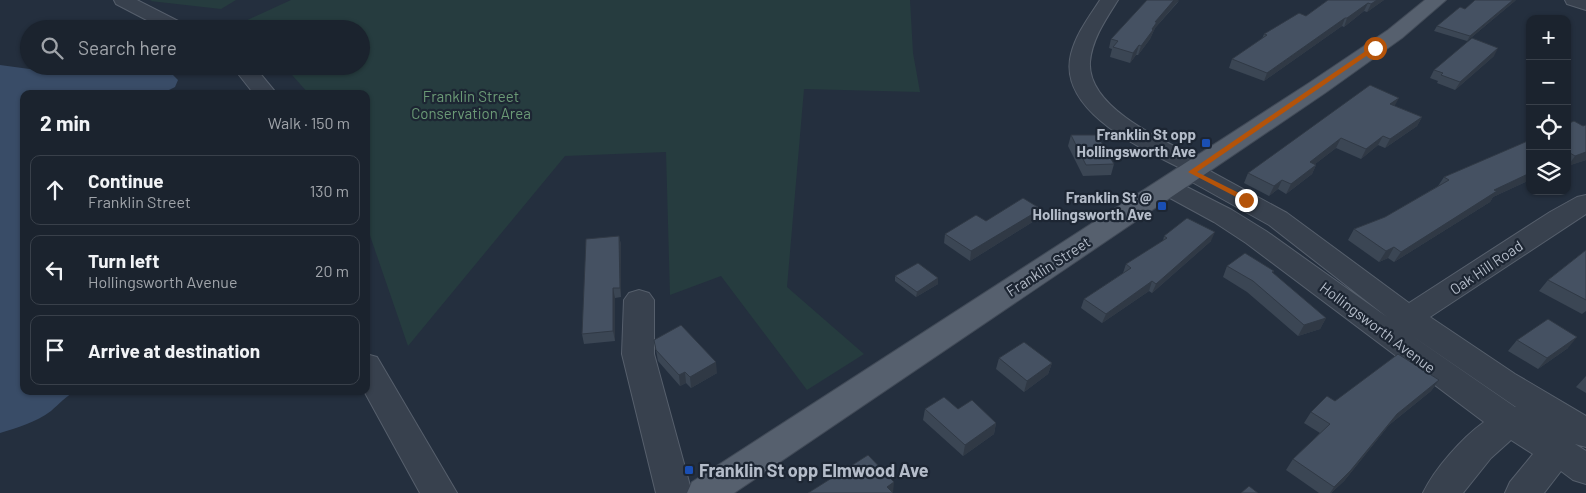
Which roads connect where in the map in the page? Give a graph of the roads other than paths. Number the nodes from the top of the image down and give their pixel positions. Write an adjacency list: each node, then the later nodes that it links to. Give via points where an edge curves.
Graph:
1 (123, 0): 6 (street)
2 (1109, 0): 9 (street, Hollingsworth Avenue, via 1088,33 1082,51 1080,70 1083,87 1092,100 1151,142)
3 (1437, 0): 9 (main road, Franklin Street, via 1375,48)
4 (1574, 0): 5 (street)
5 (1586, 4)
6 (162, 20)
7 (250, 75): 8 (street)
8 (263, 90)
9 (1186, 175): 12 (street, Hollingsworth Avenue, via 1223,216); 21 (main road, Franklin Street)
10 (1586, 203): 12 (street, Oak Hill Road)
11 (639, 300): 20 (street, via 638,354)
12 (1398, 325): 14 (street, Hollingsworth Avenue); 15 (street, Hollingsworth Avenue, via 1451,382)
13 (370, 373): 19 (street)
14 (1556, 415): 15 (street); 16 (street, Hollingsworth Avenue); 17 (street, via 1559,435)
15 (1510, 422): 17 (street, Hollingsworth Avenue); 22 (street, via 1488,438)
16 (1586, 432)
17 (1556, 451): 18 (street, Hollingsworth Avenue); 23 (street)
18 (1586, 469)
19 (439, 493)
20 (674, 493)
21 (705, 493)
22 (1441, 493)
23 (1523, 493)

